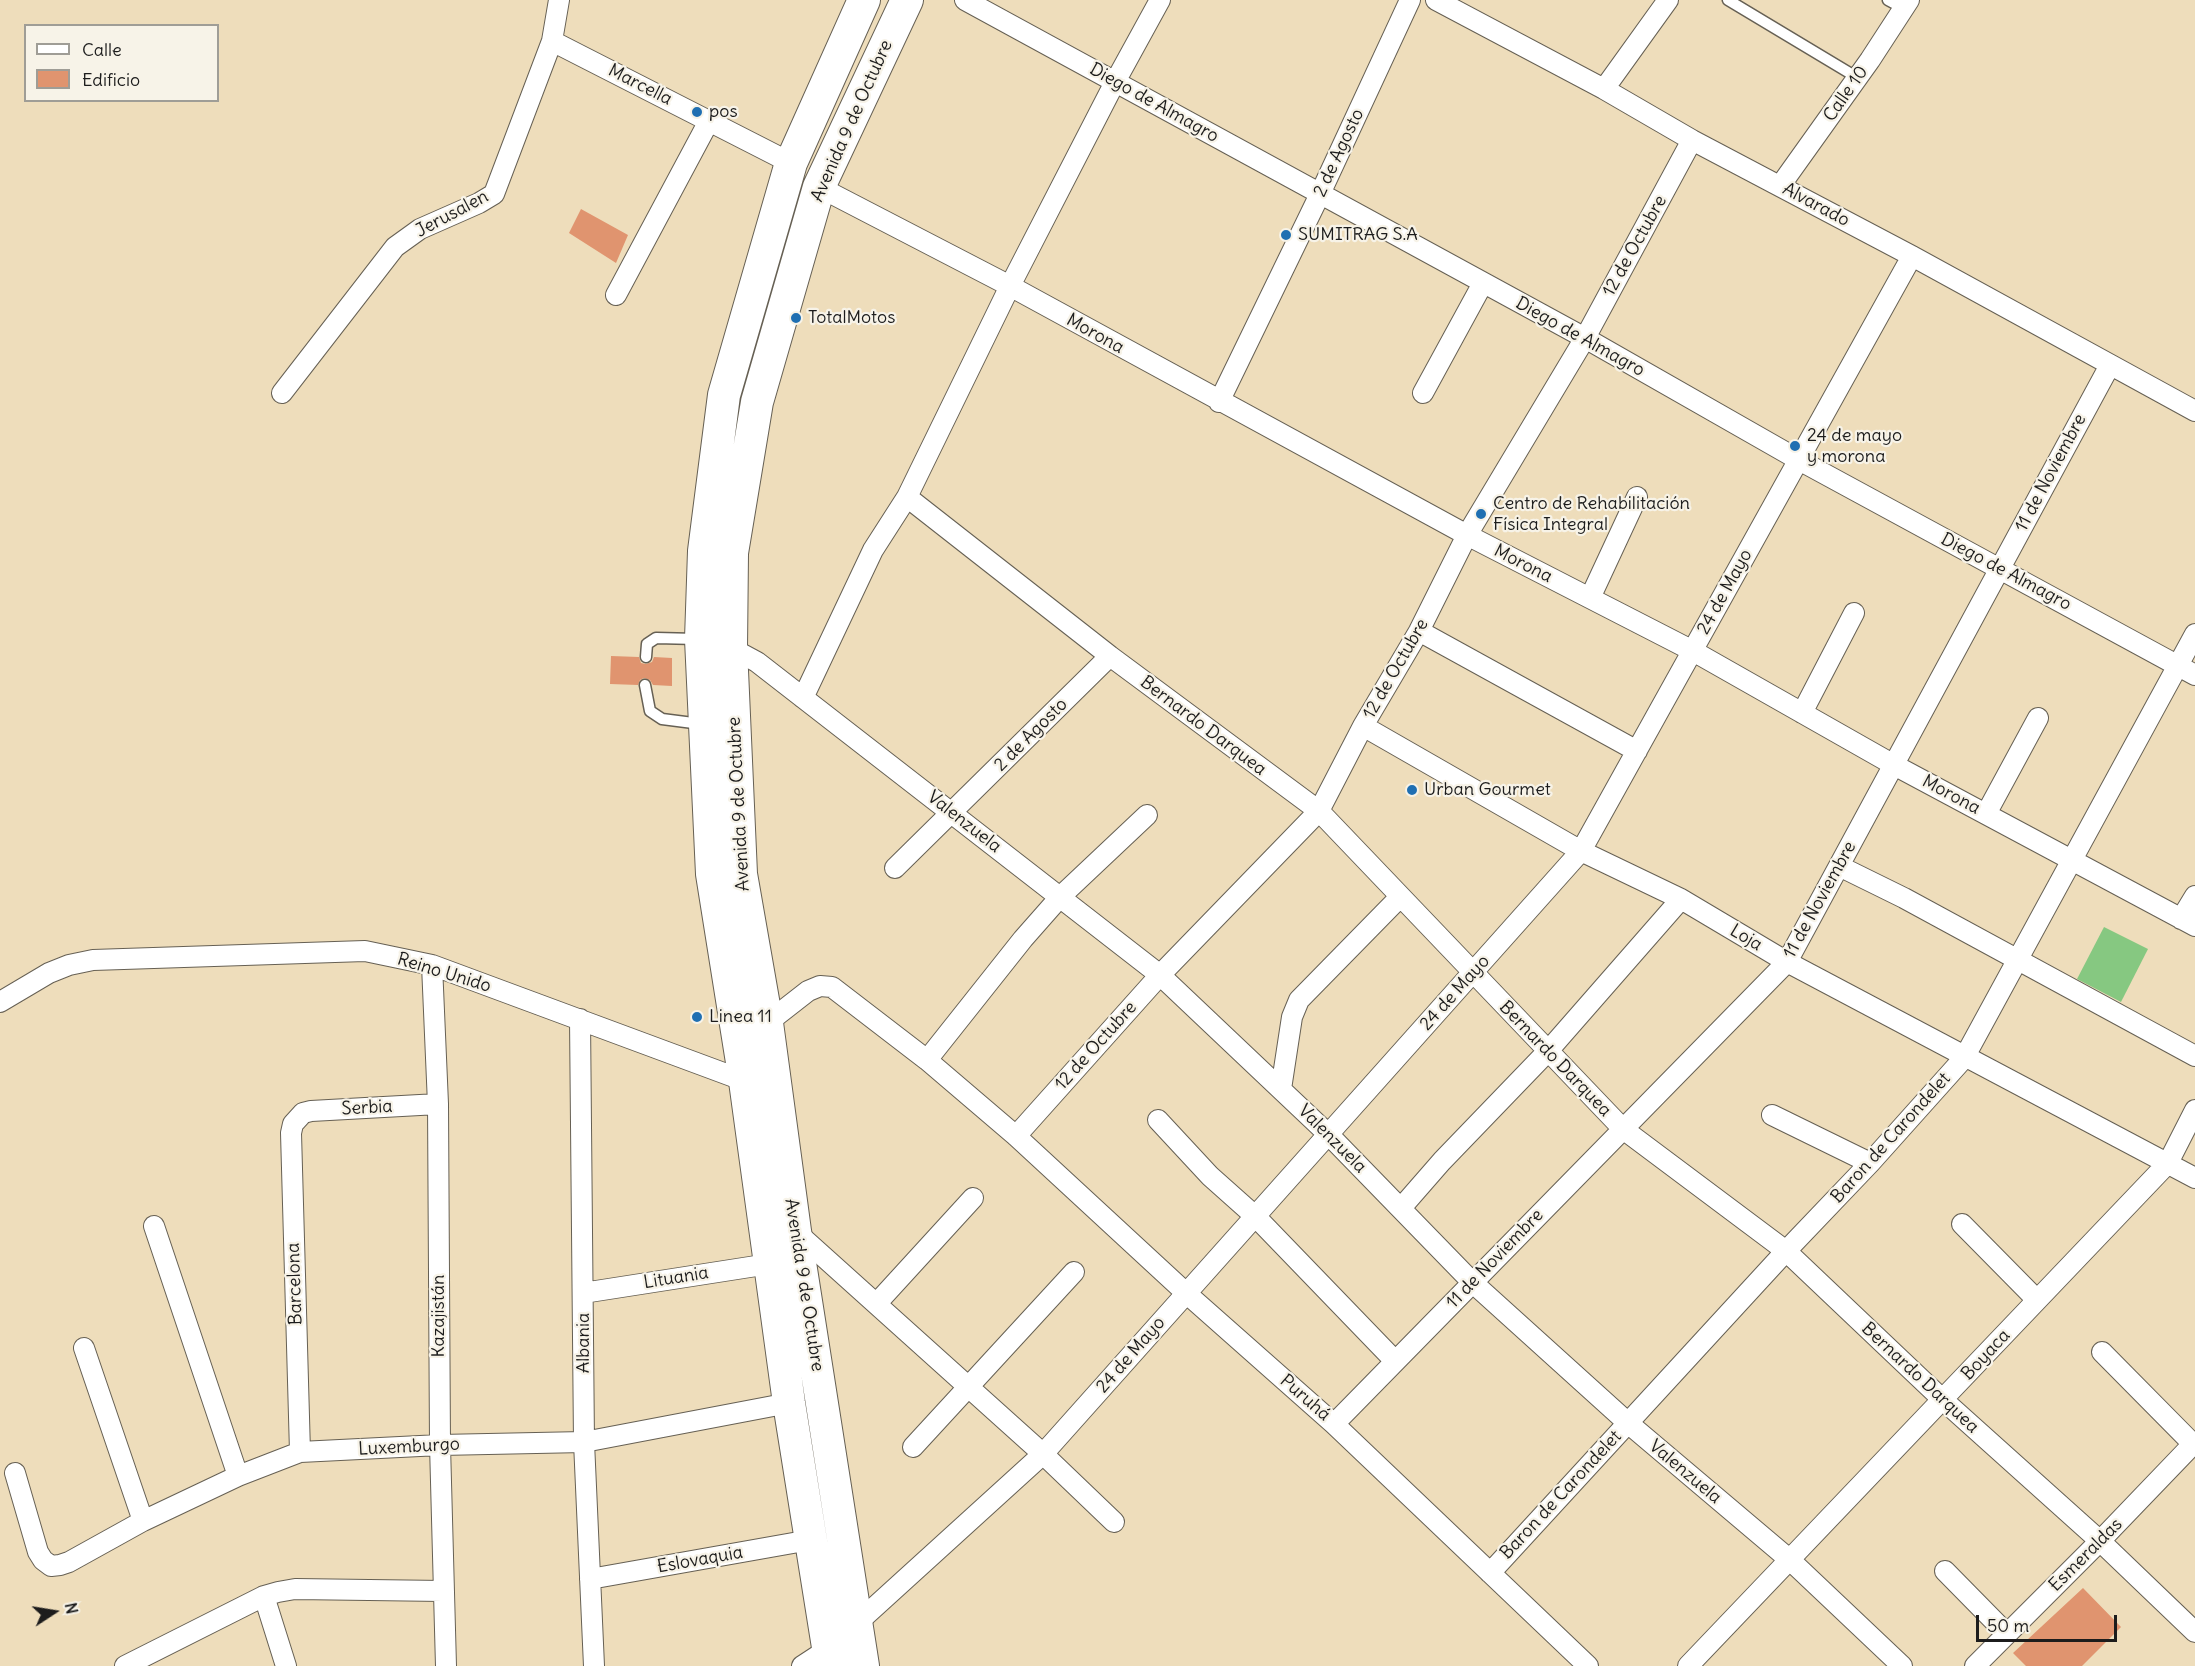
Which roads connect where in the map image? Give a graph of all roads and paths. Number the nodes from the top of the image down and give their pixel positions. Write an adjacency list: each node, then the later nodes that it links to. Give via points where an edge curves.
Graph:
1 (559, 0): 11 (street, Jerusalen)
2 (864, 0): 17 (main road, Avenida 9 de Octubre)
3 (907, 0): 19 (main road, Avenida 9 de Octubre)
4 (965, 0): 13 (street, Diego de Almagro)
5 (1160, 0): 13 (street)
6 (1410, 0): 20 (street, 2 de Agosto)
7 (1436, 0): 14 (street, Alvarado)
8 (1668, 0): 14 (street)
9 (1728, 0): 12 (lane)
10 (1900, 3): 12 (street, Calle 10)
11 (552, 41): 15 (street, Marcella); 27 (street, Jerusalen, via 494,195 420,229 395,247)
12 (1858, 78): 18 (street, Calle 10)
13 (1115, 82): 20 (street, Diego de Almagro); 23 (street)
14 (1604, 89): 16 (street, Alvarado)
15 (709, 121): 17 (street, Marcella); 24 (street)
16 (1692, 140): 18 (street, Alvarado); 25 (street, 12 de Octubre)
17 (792, 163): 40 (main road, Avenida 9 de Octubre, via 724,395 704,551)
18 (1780, 186): 21 (street, Alvarado)
19 (819, 187): 23 (street, Morona); 41 (main road, Avenida 9 de Octubre, via 757,402 732,553)
20 (1320, 194): 22 (street, Diego de Almagro); 29 (street, 2 de Agosto)
21 (1912, 256): 26 (street, Alvarado); 31 (street, 24 de Mayo)
22 (1483, 283): 25 (street, Diego de Almagro); 28 (street)
23 (1010, 286): 29 (street, Morona); 32 (street)
24 (616, 295)
25 (1585, 338): 31 (street, Diego de Almagro); 34 (street, 12 de Octubre)
26 (2110, 365): 30 (street, Alvarado); 35 (street, 11 de Noviembre)
27 (282, 393)
28 (1423, 393)
29 (1219, 402): 34 (street, Morona)
30 (2195, 411)
31 (1799, 460): 35 (street, Diego de Almagro); 42 (street, 24 de Mayo)
32 (907, 497): 43 (street, Bernardo Darquea); 47 (street, via 873,550)
33 (1637, 497): 36 (street)
34 (1467, 535): 36 (street, Morona); 38 (street, 12 de Octubre)
35 (1999, 568): 45 (street, Diego de Almagro); 53 (street, 11 de Noviembre)
36 (1590, 598): 42 (street, Morona)
37 (1854, 613): 48 (street)
38 (1419, 631): 51 (street, 12 de Octubre); 52 (street)
39 (2195, 634): 45 (street, Baron de Carondelet)
40 (701, 639): 44 (lane, via 656,638 647,644); 50 (main road, Avenida 9 de Octubre)
41 (731, 648): 47 (street, Valenzuela, via 757,662); 74 (main road, Avenida 9 de Octubre, via 741,874)
42 (1693, 651): 48 (street, Morona); 52 (street, 24 de Mayo)
43 (1110, 656): 54 (street, Bernardo Darquea); 55 (street, 2 de Agosto)
44 (646, 657)
45 (2186, 670): 59 (street, Baron de Carondelet)
46 (645, 685): 50 (lane, via 650,711 662,719)
47 (803, 698): 55 (street, Valenzuela)
48 (1803, 713): 53 (street, Morona)
49 (2038, 718): 56 (street)
50 (704, 724): 79 (main road, Avenida 9 de Octubre, via 712,874)
51 (1363, 726): 54 (street, 12 de Octubre); 58 (street, Loja)
52 (1637, 751): 58 (street, 24 de Mayo)
53 (1894, 765): 56 (street, Morona); 60 (street, 11 de Noviembre)
54 (1319, 811): 64 (street, Bernardo Darquea); 71 (street, 12 de Octubre)
55 (952, 813): 61 (street, 2 de Agosto); 63 (street, Valenzuela)
56 (1986, 814): 59 (street, Morona)
57 (1147, 815): 63 (street)
58 (1581, 851): 65 (street, Loja); 70 (street, 24 de Mayo)
59 (2072, 860): 66 (street, Morona); 67 (street, Baron de Carondelet)
60 (1839, 866): 67 (street); 68 (street, 11 de Noviembre)
61 (895, 868)
62 (2195, 896): 66 (street)
63 (1060, 897): 71 (street, Valenzuela); 78 (street)
64 (1400, 897): 70 (street, Bernardo Darquea); 80 (street, via 1299,1000 1292,1017)
65 (1682, 899): 68 (street, Loja); 75 (street)
66 (2188, 923)
67 (2017, 960): 76 (street); 77 (street, Baron de Carondelet)
68 (1787, 962): 77 (street, Loja); 86 (street, 11 de Noviembre)
69 (432, 965): 72 (street, Reino Unido, via 365,951 93,960 50,973); 73 (street, Reino Unido); 81 (street, Kazajistán)
70 (1473, 973): 75 (street, Bernardo Darquea); 87 (street, 24 de Mayo)
71 (1160, 975): 80 (street, Valenzuela); 88 (street, 12 de Octubre)
72 (0, 1002)
73 (580, 1019): 79 (street, Reino Unido); 102 (street, Albania)
74 (767, 1023): 78 (street, Puruhá, via 808,991 832,987); 79 (main road, Avenida 9 de Octubre)
75 (1548, 1051): 86 (street, Bernardo Darquea); 93 (street)
76 (2195, 1056)
77 (1964, 1058): 89 (street, Baron de Carondelet); 90 (street, Loja)
78 (927, 1060): 88 (street, Puruhá)
79 (759, 1082): 97 (main road, Avenida 9 de Octubre); 99 (main road, Avenida 9 de Octubre)
80 (1281, 1089): 87 (street, Valenzuela)
81 (438, 1104): 84 (street, Serbia, via 311,1111); 116 (street, Kazajistán)
82 (2195, 1110): 90 (street, Boyaca)
83 (1772, 1115): 89 (street)
84 (297, 1118): 118 (street, Barcelona, via 291,1133)
85 (1158, 1120): 94 (street, via 1210,1176)
86 (1623, 1129): 98 (street, Bernardo Darquea); 101 (street, 11 de Noviembre)
87 (1329, 1135): 93 (street, Valenzuela); 94 (street, 24 de Mayo)
88 (1016, 1136): 103 (street, Puruhá)
89 (1870, 1163): 98 (street, Baron de Carondelet)
90 (2168, 1163): 91 (street, Loja); 104 (street, Boyaca)
91 (2195, 1178)
92 (973, 1198): 105 (street)
93 (1401, 1208): 101 (street, Valenzuela)
94 (1256, 1217): 103 (street, 24 de Mayo); 108 (street)
95 (1962, 1224): 104 (street)
96 (154, 1226): 121 (street)
97 (795, 1231): 105 (street); 132 (main road, Avenida 9 de Octubre)
98 (1786, 1251): 110 (street, Bernardo Darquea); 112 (street, Baron de Carondelet)
99 (769, 1264): 102 (street, Lituania); 111 (main road, Avenida 9 de Octubre)
100 (1074, 1272): 109 (street)
101 (1472, 1282): 108 (street, 11 de Noviembre); 112 (street, Valenzuela)
102 (583, 1293): 114 (street, Albania)
103 (1186, 1293): 113 (street, Puruhá); 119 (street, 24 de Mayo)
104 (2037, 1300): 110 (street, Boyaca)
105 (877, 1303): 109 (street)
106 (84, 1348): 122 (street)
107 (2102, 1352): 115 (street)
108 (1395, 1361): 113 (street, 11 de Noviembre)
109 (969, 1386): 117 (street); 119 (street)
110 (1943, 1400): 125 (street, Bernardo Darquea); 126 (street, Boyaca)
111 (789, 1403): 114 (street, Luxemburgo); 124 (main road, Avenida 9 de Octubre)
112 (1628, 1423): 126 (street, Valenzuela); 128 (street, Baron de Carondelet)
113 (1334, 1424): 128 (street, Puruhá)
114 (584, 1442): 116 (street, Luxemburgo); 129 (street, Albania)
115 (2194, 1443): 125 (street, Esmeraldas)
116 (440, 1445): 118 (street, Luxemburgo); 130 (street, Kazajistán)
117 (913, 1447)
118 (300, 1452): 121 (street, Luxemburgo)
119 (1043, 1455): 123 (street); 132 (street, 24 de Mayo)
120 (15, 1473): 122 (street, Luxemburgo, via 38,1552 51,1566 69,1562)
121 (238, 1476): 122 (street, Luxemburgo)
122 (143, 1521)
123 (1114, 1522)
124 (810, 1540): 129 (street, Eslovaquia); 135 (main road, Avenida 9 de Octubre)
125 (2100, 1541): 133 (street, Bernardo Darquea); 134 (street, Esmeraldas)
126 (1790, 1560): 143 (street, Boyaca); 144 (street, Valenzuela)
127 (1945, 1571): 134 (street)
128 (1491, 1573): 142 (street, Puruhá)
129 (590, 1580): 139 (street, Albania)
130 (443, 1591): 131 (street, via 295,1589); 138 (street, Kazajistán)
131 (264, 1596): 136 (street); 137 (street)
132 (856, 1624): 141 (main road, Avenida 9 de Octubre)
133 (2195, 1632)
134 (2007, 1634): 145 (street, Esmeraldas)
135 (829, 1657): 140 (street)
136 (127, 1666)
137 (286, 1666)
138 (446, 1666)
139 (594, 1666)
140 (802, 1666)
141 (863, 1666)
142 (1588, 1666)
143 (1688, 1666)
144 (1902, 1666)
145 (1975, 1666)

